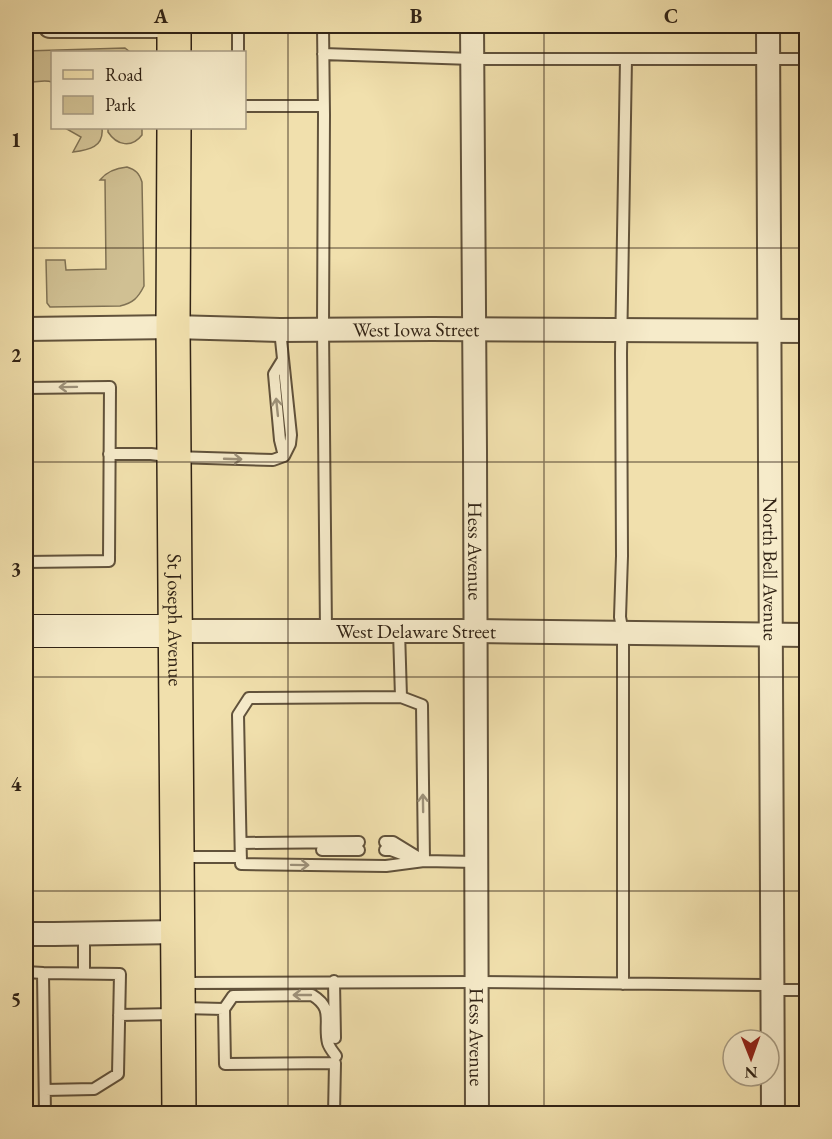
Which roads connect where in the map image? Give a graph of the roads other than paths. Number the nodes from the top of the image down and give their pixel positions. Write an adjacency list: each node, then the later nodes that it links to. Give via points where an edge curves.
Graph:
1 (50, 26): 2 (street)
2 (174, 26): 7 (main road)
3 (238, 26): 8 (lane)
4 (323, 26): 9 (lane)
5 (472, 26): 10 (street, Hess Avenue)
6 (768, 26): 12 (street, North Bell Avenue)
7 (174, 51)
8 (238, 51)
9 (323, 54): 10 (lane); 15 (lane)
10 (472, 59): 11 (lane); 22 (street, Hess Avenue)
11 (626, 59): 12 (lane); 20 (lane)
12 (768, 59): 13 (lane); 23 (street, North Bell Avenue)
13 (807, 59)
14 (246, 106): 15 (lane)
15 (324, 106): 19 (lane)
16 (174, 129): 17 (main road, St Joseph Avenue)
17 (174, 327): 18 (street, West Iowa Street); 21 (street, West Iowa Street); 27 (main road, St Joseph Avenue)
18 (26, 329)
19 (323, 329): 21 (street, West Iowa Street); 22 (street, West Iowa Street); 31 (lane)
20 (622, 329): 22 (street, West Iowa Street); 23 (street, West Iowa Street); 34 (lane)
21 (279, 330): 27 (lane, one-way to 21, via 273,460 284,456 291,435)
22 (473, 330): 33 (street, Hess Avenue)
23 (770, 331): 24 (street, West Iowa Street); 35 (street, North Bell Avenue)
24 (807, 331)
25 (26, 388): 26 (lane, one-way to 25, via 110,387)
26 (110, 454): 27 (lane); 28 (lane, via 109,561)
27 (174, 457): 30 (main road, St Joseph Avenue)
28 (26, 562)
29 (26, 631): 30 (main road, West Delaware Street)
30 (176, 631): 31 (street, West Delaware Street); 41 (main road, St Joseph Avenue)
31 (326, 631): 32 (street, West Delaware Street)
32 (399, 631): 33 (street, West Delaware Street); 37 (lane)
33 (476, 631): 34 (street, West Delaware Street); 43 (street, Hess Avenue)
34 (623, 633): 35 (street, West Delaware Street); 52 (lane)
35 (770, 634): 36 (street, West Delaware Street); 53 (street, North Bell Avenue)
36 (807, 635)
37 (401, 697): 40 (lane, via 249,698 238,715); 42 (lane, one-way to 37, via 422,705)
38 (359, 846): 40 (lane)
39 (385, 846): 42 (lane, via 393,842)
40 (241, 853): 41 (lane); 42 (lane, one-way to 42, via 386,866)
41 (177, 857): 44 (main road, St Joseph Avenue)
42 (424, 861): 43 (lane)
43 (476, 862): 51 (street, Hess Avenue)
44 (178, 932): 46 (street); 55 (main road, St Joseph Avenue)
45 (26, 934): 46 (street)
46 (84, 934): 49 (lane)
47 (26, 972): 48 (lane)
48 (43, 973): 49 (lane); 59 (lane)
49 (84, 974): 57 (lane, via 120,974)
50 (334, 981): 51 (lane); 55 (lane); 58 (lane)
51 (477, 982): 52 (lane); 63 (street, Hess Avenue)
52 (623, 984): 53 (lane)
53 (773, 987): 54 (lane); 64 (street, North Bell Avenue)
54 (807, 990)
55 (177, 1002): 56 (lane); 57 (lane); 61 (main road, St Joseph Avenue)
56 (224, 1010): 58 (lane, via 225,1064); 58 (lane, one-way to 56, via 328,1044 326,1008 312,995 233,996)
57 (119, 1015): 59 (lane, via 118,1074 94,1089)
58 (336, 1059): 62 (lane)
59 (45, 1090): 60 (lane)
60 (45, 1113)
61 (178, 1113)
62 (334, 1113)
63 (477, 1113)
64 (773, 1113)

